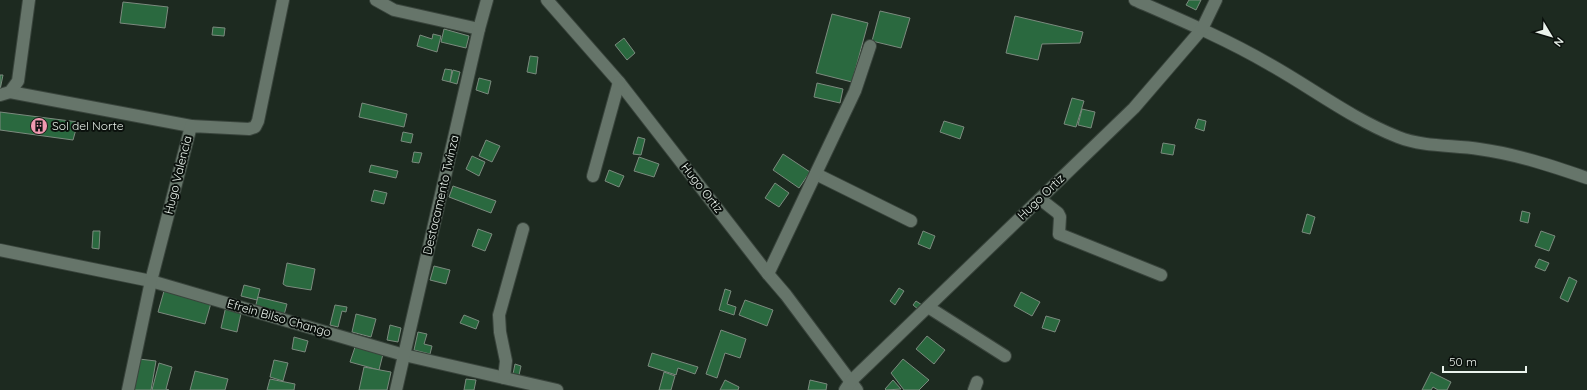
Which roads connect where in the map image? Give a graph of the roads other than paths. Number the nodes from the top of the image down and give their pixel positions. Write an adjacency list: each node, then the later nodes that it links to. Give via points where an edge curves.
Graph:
1 (29, 0): 12 (street, via 18,81 15,87)
2 (283, 0): 13 (street, Hugo Valencia, via 255,127 249,129)
3 (376, 0): 8 (street, via 394,10)
4 (487, 0): 8 (street, Destacamento Twinza)
5 (547, 0): 11 (street, Hugo Ortiz)
6 (1135, 0): 9 (street)
7 (1216, 0): 9 (street, Hugo Ortiz)
8 (479, 29): 25 (street, Destacamento Twinza)
9 (1202, 29): 16 (street, via 1269,64 1378,129 1395,136 1421,142 1480,149 1536,161); 17 (street, Hugo Ortiz, via 1134,108)
10 (870, 46): 14 (street, via 855,91)
11 (619, 82): 15 (street); 21 (street, Hugo Ortiz)
12 (5, 93): 13 (street)
13 (191, 126): 23 (street, Hugo Valencia)
14 (816, 174): 18 (street); 21 (street)
15 (593, 176)
16 (1587, 178)
17 (1040, 199): 22 (street, via 1060,217 1059,234); 24 (street, Hugo Ortiz)
18 (911, 220)
19 (523, 229): 27 (street, via 499,315 506,361)
20 (0, 250): 23 (street, Efrein Bilso Chango)
21 (768, 274): 28 (street, Hugo Ortiz, via 786,295)
22 (1161, 275)
23 (151, 281): 25 (street, Efrein Bilso Chango); 29 (street, Hugo Valencia)
24 (928, 307): 26 (street); 28 (street, Hugo Ortiz)
25 (404, 355): 27 (street, Efrein Bilso Chango); 30 (street, Destacamento Twinza)
26 (1005, 356)
27 (504, 378): 31 (street, Efrein Bilso Chango)
28 (851, 387)
29 (128, 390)
30 (396, 390)
31 (557, 390)

